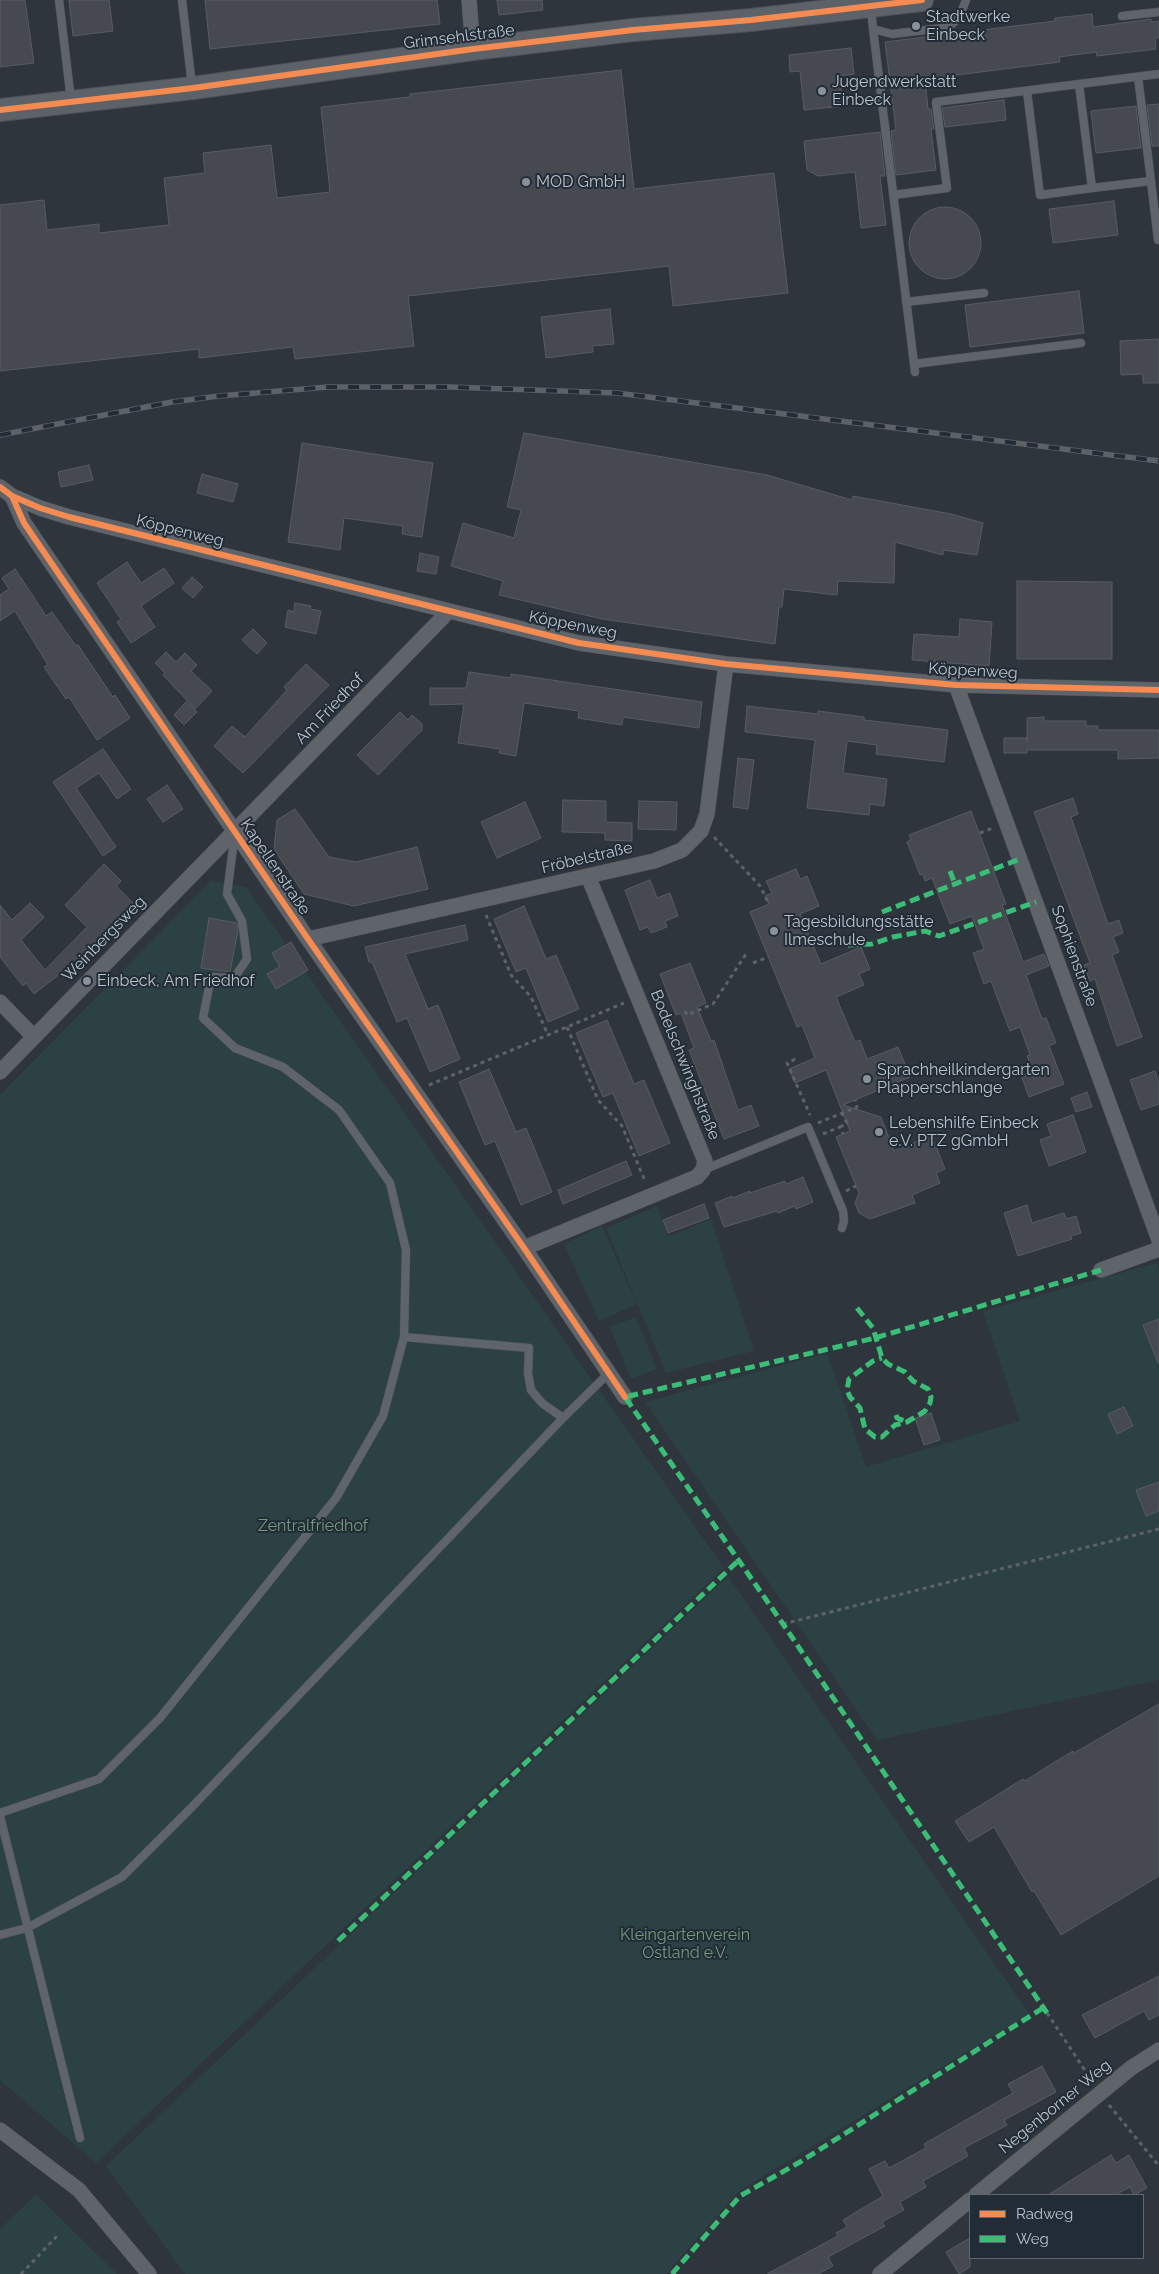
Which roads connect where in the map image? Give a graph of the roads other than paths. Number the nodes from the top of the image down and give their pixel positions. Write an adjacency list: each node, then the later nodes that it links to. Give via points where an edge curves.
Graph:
1 (59, 0): 16 (lane)
2 (182, 0): 14 (lane)
3 (469, 0): 10 (street)
4 (922, 0): 6 (main road, Grimsehlstraße)
5 (966, 0): 9 (lane, via 959,18 943,28 892,34)
6 (871, 6): 9 (lane); 10 (main road, Grimsehlstraße)
7 (1159, 12): 8 (lane)
8 (1122, 16)
9 (873, 29): 20 (lane)
10 (473, 49): 14 (main road, Grimsehlstraße)
11 (1159, 74): 12 (lane)
12 (1138, 77): 13 (lane); 18 (lane)
13 (1079, 84): 15 (lane); 19 (lane)
14 (193, 88): 16 (main road, Grimsehlstraße)
15 (1027, 91): 19 (lane, via 1040,195); 20 (lane, via 936,102 947,188)
16 (71, 102): 17 (main road, Grimsehlstraße)
17 (0, 110)
18 (1151, 180): 19 (lane); 21 (lane)
19 (1092, 188)
20 (892, 195): 23 (lane)
21 (1158, 240)
22 (984, 293): 23 (lane)
23 (906, 302): 24 (lane, via 914,368)
24 (1080, 343)
25 (6, 492): 26 (street, Köppenweg, via 69,517); 30 (street, Kapellenstraße, via 24,524)
26 (449, 611): 27 (street, Köppenweg, via 579,643); 30 (street, Am Friedhof)
27 (726, 664): 28 (street, Köppenweg); 31 (street, Fröbelstraße, via 707,814 701,830 688,846 669,856)
28 (956, 685): 29 (street, Köppenweg); 38 (street, Sophienstraße)
29 (1159, 690)
30 (235, 831): 32 (street, Kapellenstraße); 34 (street, Weinbergsweg); 42 (lane, via 227,894 242,921 247,959 234,978 211,977 203,1018 235,1048 283,1067 339,1110 390,1183 406,1250)
31 (588, 876): 32 (street, Fröbelstraße); 36 (street, Bodelschwinghstraße, via 705,1161)
32 (308, 939): 39 (street, Kapellenstraße)
33 (0, 1002): 34 (street)
34 (34, 1037): 35 (street, Weinbergsweg)
35 (0, 1072)
36 (704, 1170): 37 (lane, via 811,1126 843,1211); 39 (street, via 697,1177)
37 (842, 1228)
38 (1159, 1240)
39 (524, 1248): 43 (street, Kapellenstraße)
40 (1159, 1249): 41 (street)
41 (1101, 1270)
42 (404, 1337): 45 (lane, via 529,1348 528,1373 532,1390 542,1403); 46 (lane, via 383,1416 336,1498 160,1718 99,1779)
43 (609, 1373): 44 (street, Kapellenstraße); 45 (lane)
44 (625, 1397)
45 (563, 1418): 47 (lane, via 122,1878)
46 (0, 1815): 47 (lane)
47 (28, 1928): 48 (lane); 51 (lane)
48 (0, 1935)
49 (1159, 2050): 52 (street, Negenborner Weg, via 1130,2068)
50 (0, 2130): 54 (street, via 79,2190)
51 (80, 2138)
52 (977, 2194)
53 (969, 2201): 55 (street)
54 (149, 2274)
55 (880, 2274)

